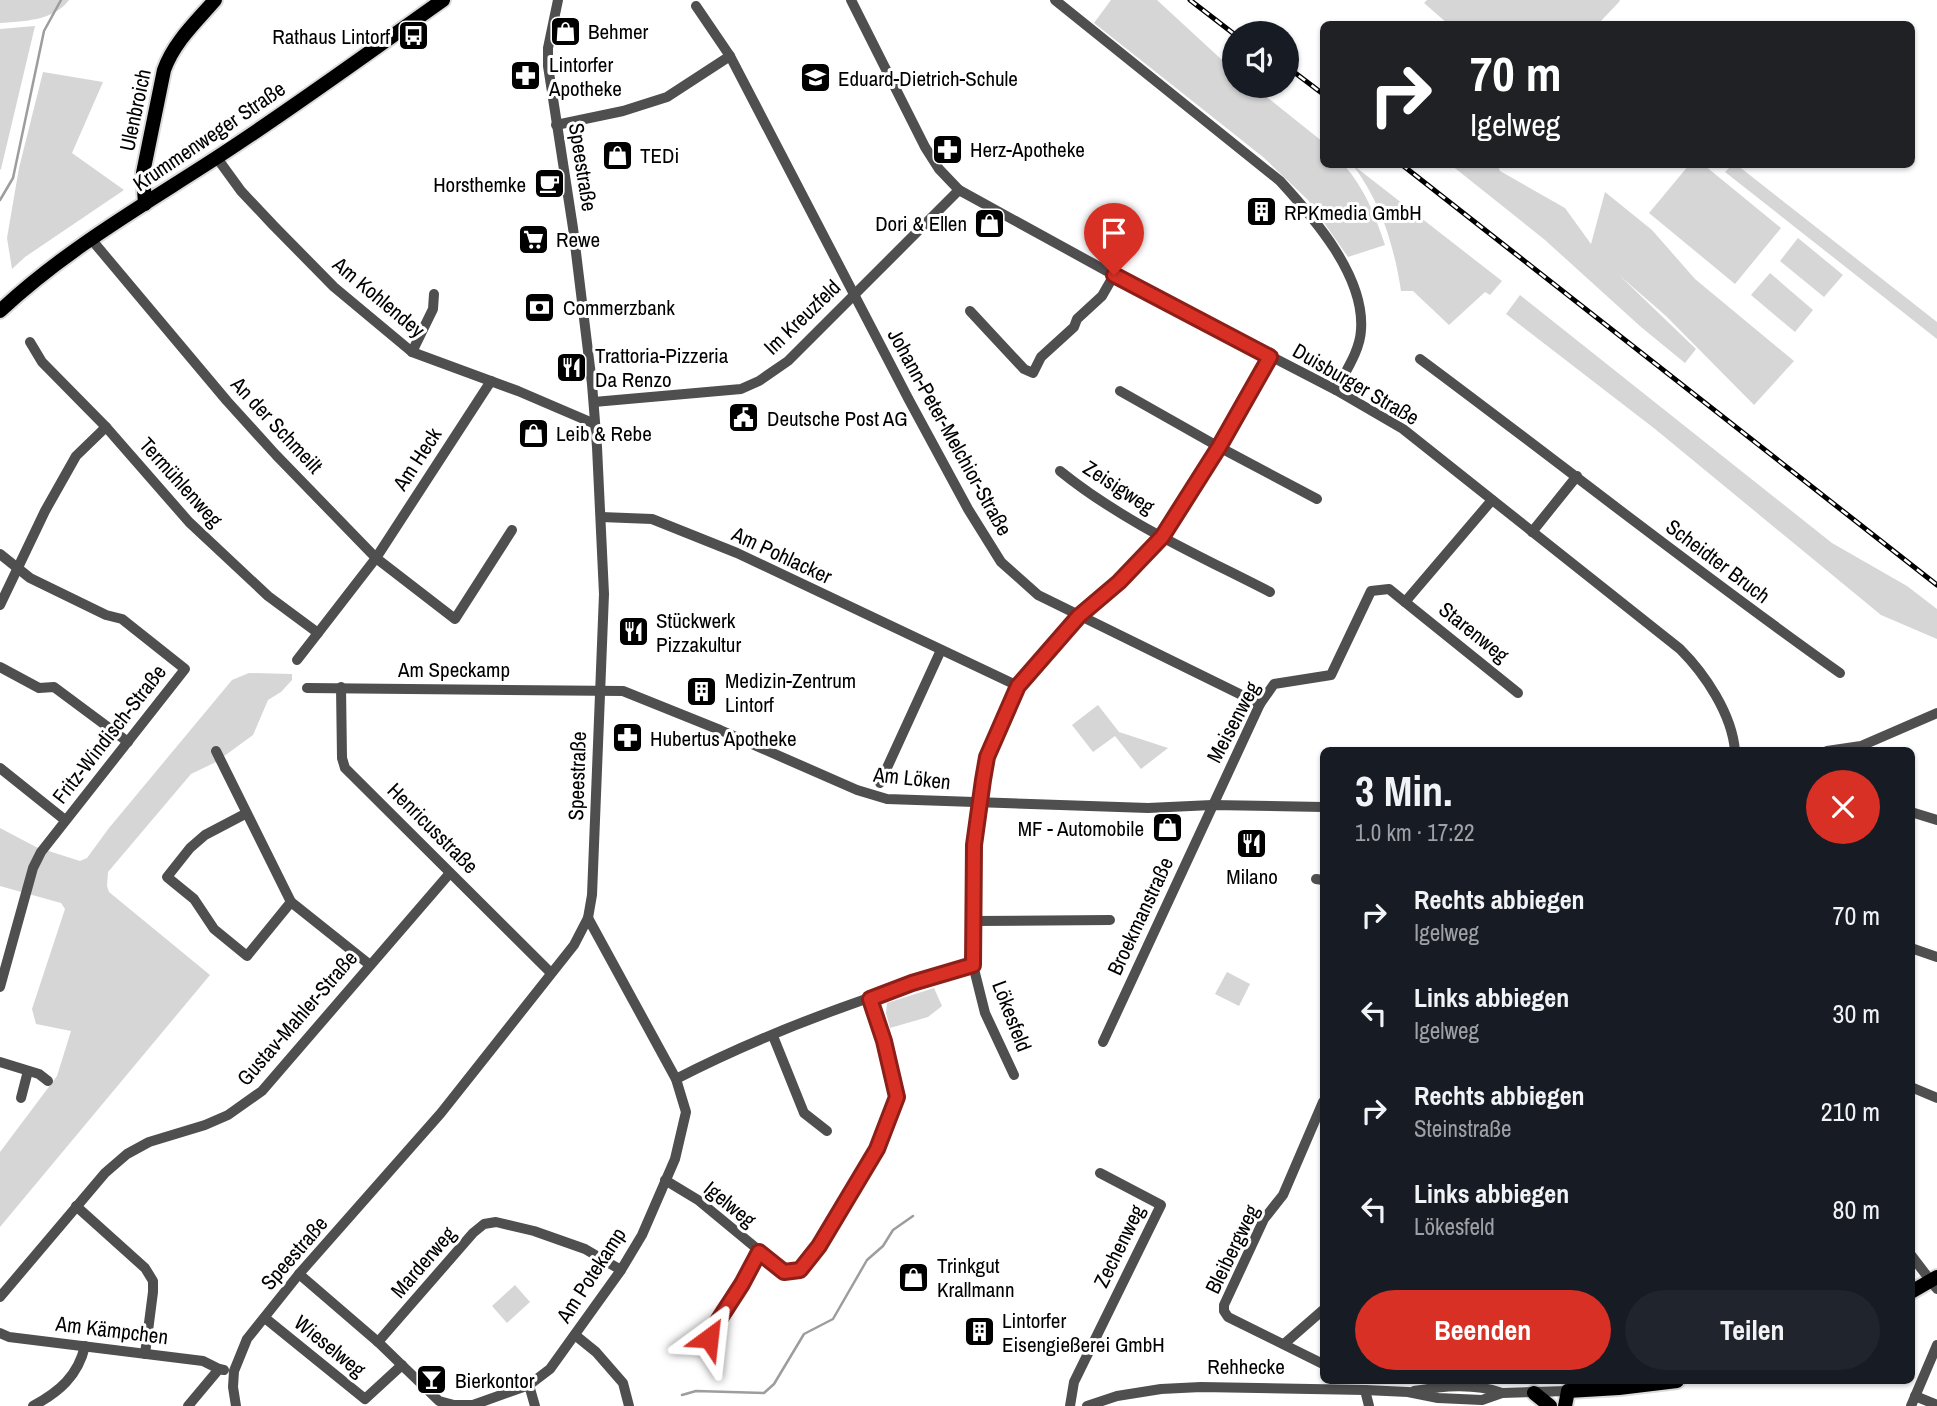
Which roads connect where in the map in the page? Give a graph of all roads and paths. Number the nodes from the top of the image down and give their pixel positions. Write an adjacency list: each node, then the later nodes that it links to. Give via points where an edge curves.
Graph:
1 (215, 0): 11 (main road, Ulenbroich, via 181,39 164,70 142,173)
2 (443, 0): 9 (main road, Krummenweger Straße)
3 (558, 0): 8 (street, Speestraße, via 548,48)
4 (851, 0): 10 (street, Duisburger Straße, via 925,147)
5 (1055, 0): 23 (street, via 1279,181 1307,210 1347,271 1361,313 1362,333)
6 (696, 6): 7 (street, Johann-Peter-Melchior-Straße)
7 (730, 56): 8 (street, via 667,97); 14 (street, Johann-Peter-Melchior-Straße)
8 (556, 125): 25 (street, Speestraße)
9 (217, 158): 11 (main road, Krummenweger Straße); 19 (street, Am Kohlendey, via 241,191 334,287)
10 (958, 190): 13 (street, Duisburger Straße); 14 (street, Im Kreuzfeld)
11 (145, 204): 12 (main road, Krummenweger Straße)
12 (90, 239): 16 (main road, Krummenweger Straße, via 33,280); 38 (street, An der Schmeilt, via 227,401)
13 (1114, 275): 17 (street, via 1102,296 1041,357 1033,373); 20 (street, Duisburger Straße)
14 (854, 294): 25 (street, Im Kreuzfeld, via 788,361 741,389); 43 (street, Johann-Peter-Melchior-Straße, via 1001,562 1038,595)
15 (433, 295): 19 (street, via 433,309)
16 (0, 311)
17 (970, 311)
18 (30, 342): 27 (street, Termühlenweg, via 42,362)
19 (412, 352): 22 (street, Am Kohlendey)
20 (1270, 357): 23 (street, Duisburger Straße); 28 (street, Lökesfeld)
21 (1420, 359): 30 (street, Scheidter Bruch)
22 (491, 381): 26 (street, Am Kohlendey); 38 (street, Am Heck)
23 (1336, 390): 32 (street, Duisburger Straße, via 1403,429)
24 (1120, 391): 28 (street)
25 (594, 402): 26 (street, Speestraße)
26 (595, 424): 33 (street, Speestraße)
27 (106, 427): 39 (street, via 76,456); 44 (street, Termühlenweg, via 220,553)
28 (1219, 447): 31 (street); 36 (street, Lökesfeld)
29 (1060, 471): 36 (street, Zeisigweg, via 1088,494)
30 (1577, 476): 35 (street); 48 (street, Scheidter Bruch)
31 (1317, 499)
32 (1492, 500): 35 (street, Duisburger Straße); 41 (street)
33 (601, 517): 45 (street, Am Pohlacker, via 652,519 737,553); 52 (street, Speestraße)
34 (512, 530): 38 (street, An der Schmeilt, via 455,618)
35 (1532, 532): 57 (street, Duisburger Straße, via 1694,663 1714,691)
36 (1162, 537): 40 (street, Zeisigweg); 43 (street, Lökesfeld)
37 (0, 554): 39 (street, Fritz-Windisch-Straße)
38 (376, 558): 44 (street)
39 (18, 569): 42 (street); 56 (street, Fritz-Windisch-Straße, via 122,619 185,669)
40 (1270, 592)
41 (1405, 602): 53 (street, Starenweg); 54 (street, Meisenweg, via 1389,589 1371,591 1331,675 1274,684)
42 (0, 605)
43 (1079, 616): 49 (street, Lökesfeld); 54 (street, Johann-Peter-Melchior-Straße)
44 (318, 633): 46 (street)
45 (941, 650): 49 (street, Am Pohlacker); 61 (street)
46 (297, 660)
47 (0, 667): 56 (street, via 39,688 54,687)
48 (1840, 673)
49 (1018, 686): 62 (street, Lökesfeld, via 987,757)
50 (307, 688): 51 (street, Am Speckamp)
51 (341, 688): 52 (street, Am Speckamp); 69 (street, Henricusstraße, via 345,768)
52 (600, 689): 62 (street, Am Löken, via 623,691 659,704 875,797); 71 (street, Speestraße)
53 (1518, 692)
54 (1259, 704): 63 (street, Meisenweg)
55 (1937, 713): 58 (street)
56 (128, 742): 67 (street, Fritz-Windisch-Straße)
57 (1734, 747)
58 (1864, 747)
59 (216, 751): 66 (street)
60 (0, 768): 67 (street)
61 (880, 783)
62 (979, 804): 63 (street, Am Löken); 73 (street, Lökesfeld)
63 (1212, 805): 64 (street, Am Löken); 84 (street, Broekmanstraße)
64 (1320, 807)
65 (1915, 813): 68 (street)
66 (245, 814): 70 (street); 70 (street, via 205,835 167,877 194,900 214,929 247,956)
67 (65, 820): 75 (street, Fritz-Windisch-Straße, via 33,868)
68 (1937, 820)
69 (450, 873): 78 (street, Gustav-Mahler-Straße); 80 (street, Henricusstraße)
70 (291, 902): 78 (street)
71 (589, 918): 80 (street, Speestraße); 88 (street, Am Potekamp)
72 (1110, 920): 73 (street)
73 (974, 921): 79 (street, Lökesfeld)
74 (0, 937): 75 (street)
75 (13, 941): 81 (street, Fritz-Windisch-Straße)
76 (1915, 949): 77 (street)
77 (1937, 957)
78 (370, 965): 97 (street, Gustav-Mahler-Straße, via 247,1104 127,1154)
79 (973, 965): 82 (street); 87 (street, Lökesfeld, via 985,1013)
80 (551, 973): 101 (street, Speestraße, via 441,1113)
81 (0, 987)
82 (870, 999): 83 (street); 98 (street, Igelweg, via 897,1097 877,1149 800,1270 784,1272)
83 (773, 1036): 88 (street); 94 (street, via 804,1113)
84 (1103, 1042)
85 (0, 1062): 86 (street)
86 (29, 1071): 89 (street); 91 (street)
87 (1014, 1075)
88 (676, 1079): 96 (street, Am Potekamp, via 686,1112)
89 (48, 1081)
90 (1915, 1089): 92 (street)
91 (21, 1098)
92 (1937, 1098)
93 (1320, 1109): 110 (street, Bleibergweg, via 1283,1195 1264,1219 1224,1305 1228,1317)
94 (827, 1131)
95 (1100, 1173): 133 (street, Zechenweg, via 1161,1205 1074,1382)
96 (665, 1180): 98 (street, Igelweg, via 698,1200); 100 (street, Am Potekamp)
97 (76, 1206): 104 (street, Gustav-Mahler-Straße); 113 (street, via 145,1268 153,1281)
98 (759, 1252): 116 (street, via 709,1335)
99 (1915, 1260): 102 (street)
100 (621, 1270): 108 (street, Am Potekamp); 109 (street, Marderweg, via 585,1249 534,1231 496,1222 484,1224)
101 (299, 1274): 106 (street, Speestraße); 109 (street, Am Potekamp)
102 (1935, 1282): 103 (main road)
103 (1915, 1290)
104 (0, 1297)
105 (1320, 1313): 110 (street)
106 (265, 1318): 115 (street, Wieselweg, via 365,1399); 118 (street, Speestraße, via 247,1339)
107 (0, 1333): 112 (street, Am Kämpchen)
108 (575, 1335): 120 (street, Am Potekamp, via 550,1369); 132 (street, via 623,1383)
109 (378, 1342): 115 (street, Am Potekamp)
110 (1284, 1344): 114 (street, Bleibergweg)
111 (1937, 1345): 125 (street)
112 (85, 1346): 113 (street, Am Kämpchen); 128 (street, via 73,1376 59,1391)
113 (145, 1354): 117 (street, Am Kämpchen, via 203,1362)
114 (1320, 1362)
115 (402, 1365): 126 (street, Am Potekamp, via 439,1401)
116 (715, 1368)
117 (219, 1369): 118 (street); 129 (street)
118 (234, 1371): 130 (street)
119 (1610, 1384): 121 (main road, Rehhecke)
120 (529, 1385): 126 (street, Am Potekamp, via 472,1405); 131 (street)
121 (1587, 1385): 122 (main road, Rehhecke); 138 (main road)
122 (1570, 1386): 124 (street, Rehhecke); 137 (main road)
123 (1365, 1390): 124 (street, Rehhecke, via 1482,1400 1502,1393); 134 (street, Rehhecke, via 1161,1389); 135 (street)
124 (1534, 1393): 136 (main road)
125 (1913, 1401): 127 (street)
126 (454, 1405)
127 (1937, 1405)
128 (33, 1406)
129 (188, 1406)
130 (236, 1406)
131 (535, 1406)
132 (629, 1406)
133 (1070, 1406)
134 (1087, 1406)
135 (1369, 1406)
136 (1550, 1406)
137 (1564, 1406)
138 (1580, 1406)

